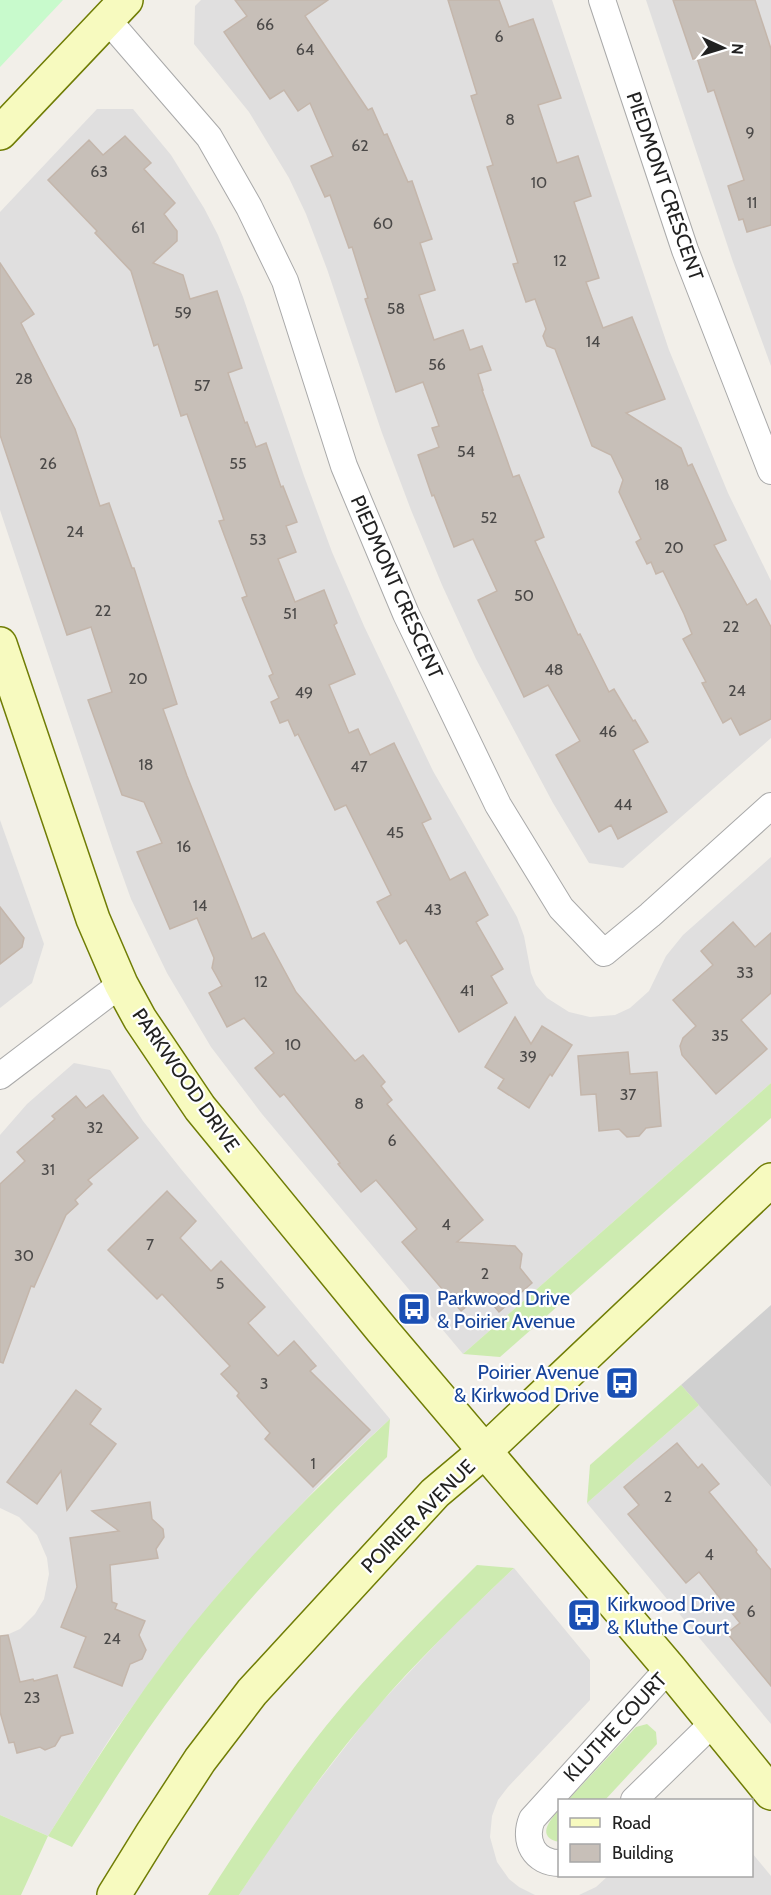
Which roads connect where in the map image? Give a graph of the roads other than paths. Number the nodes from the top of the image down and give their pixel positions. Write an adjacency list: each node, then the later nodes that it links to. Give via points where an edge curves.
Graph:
1 (602, 0): 4 (street, PIEDMONT CRESCENT, via 685,250)
2 (117, 9): 3 (street); 6 (street, PIEDMONT CRESCENT, via 209,137 249,207 285,281 344,466 406,614 498,806 561,908 604,953)
3 (0, 133)
4 (771, 471)
5 (0, 644): 7 (street, PARKWOOD DRIVE, via 93,919)
6 (771, 806)
7 (121, 984): 8 (street); 10 (street, PARKWOOD DRIVE, via 200,1108)
8 (0, 1076)
9 (771, 1180): 10 (street, POIRIER AVENUE)
10 (486, 1450): 11 (street, PARKWOOD DRIVE); 16 (street, POIRIER AVENUE, via 435,1493 252,1692 194,1769)
11 (669, 1668): 12 (street, PARKWOOD DRIVE); 15 (street, KLUTHE COURT, via 532,1819 528,1827 530,1846 543,1860)
12 (714, 1722): 13 (street, PARKWOOD DRIVE); 14 (street)
13 (771, 1793)
14 (635, 1799)
15 (558, 1863)
16 (114, 1895)

